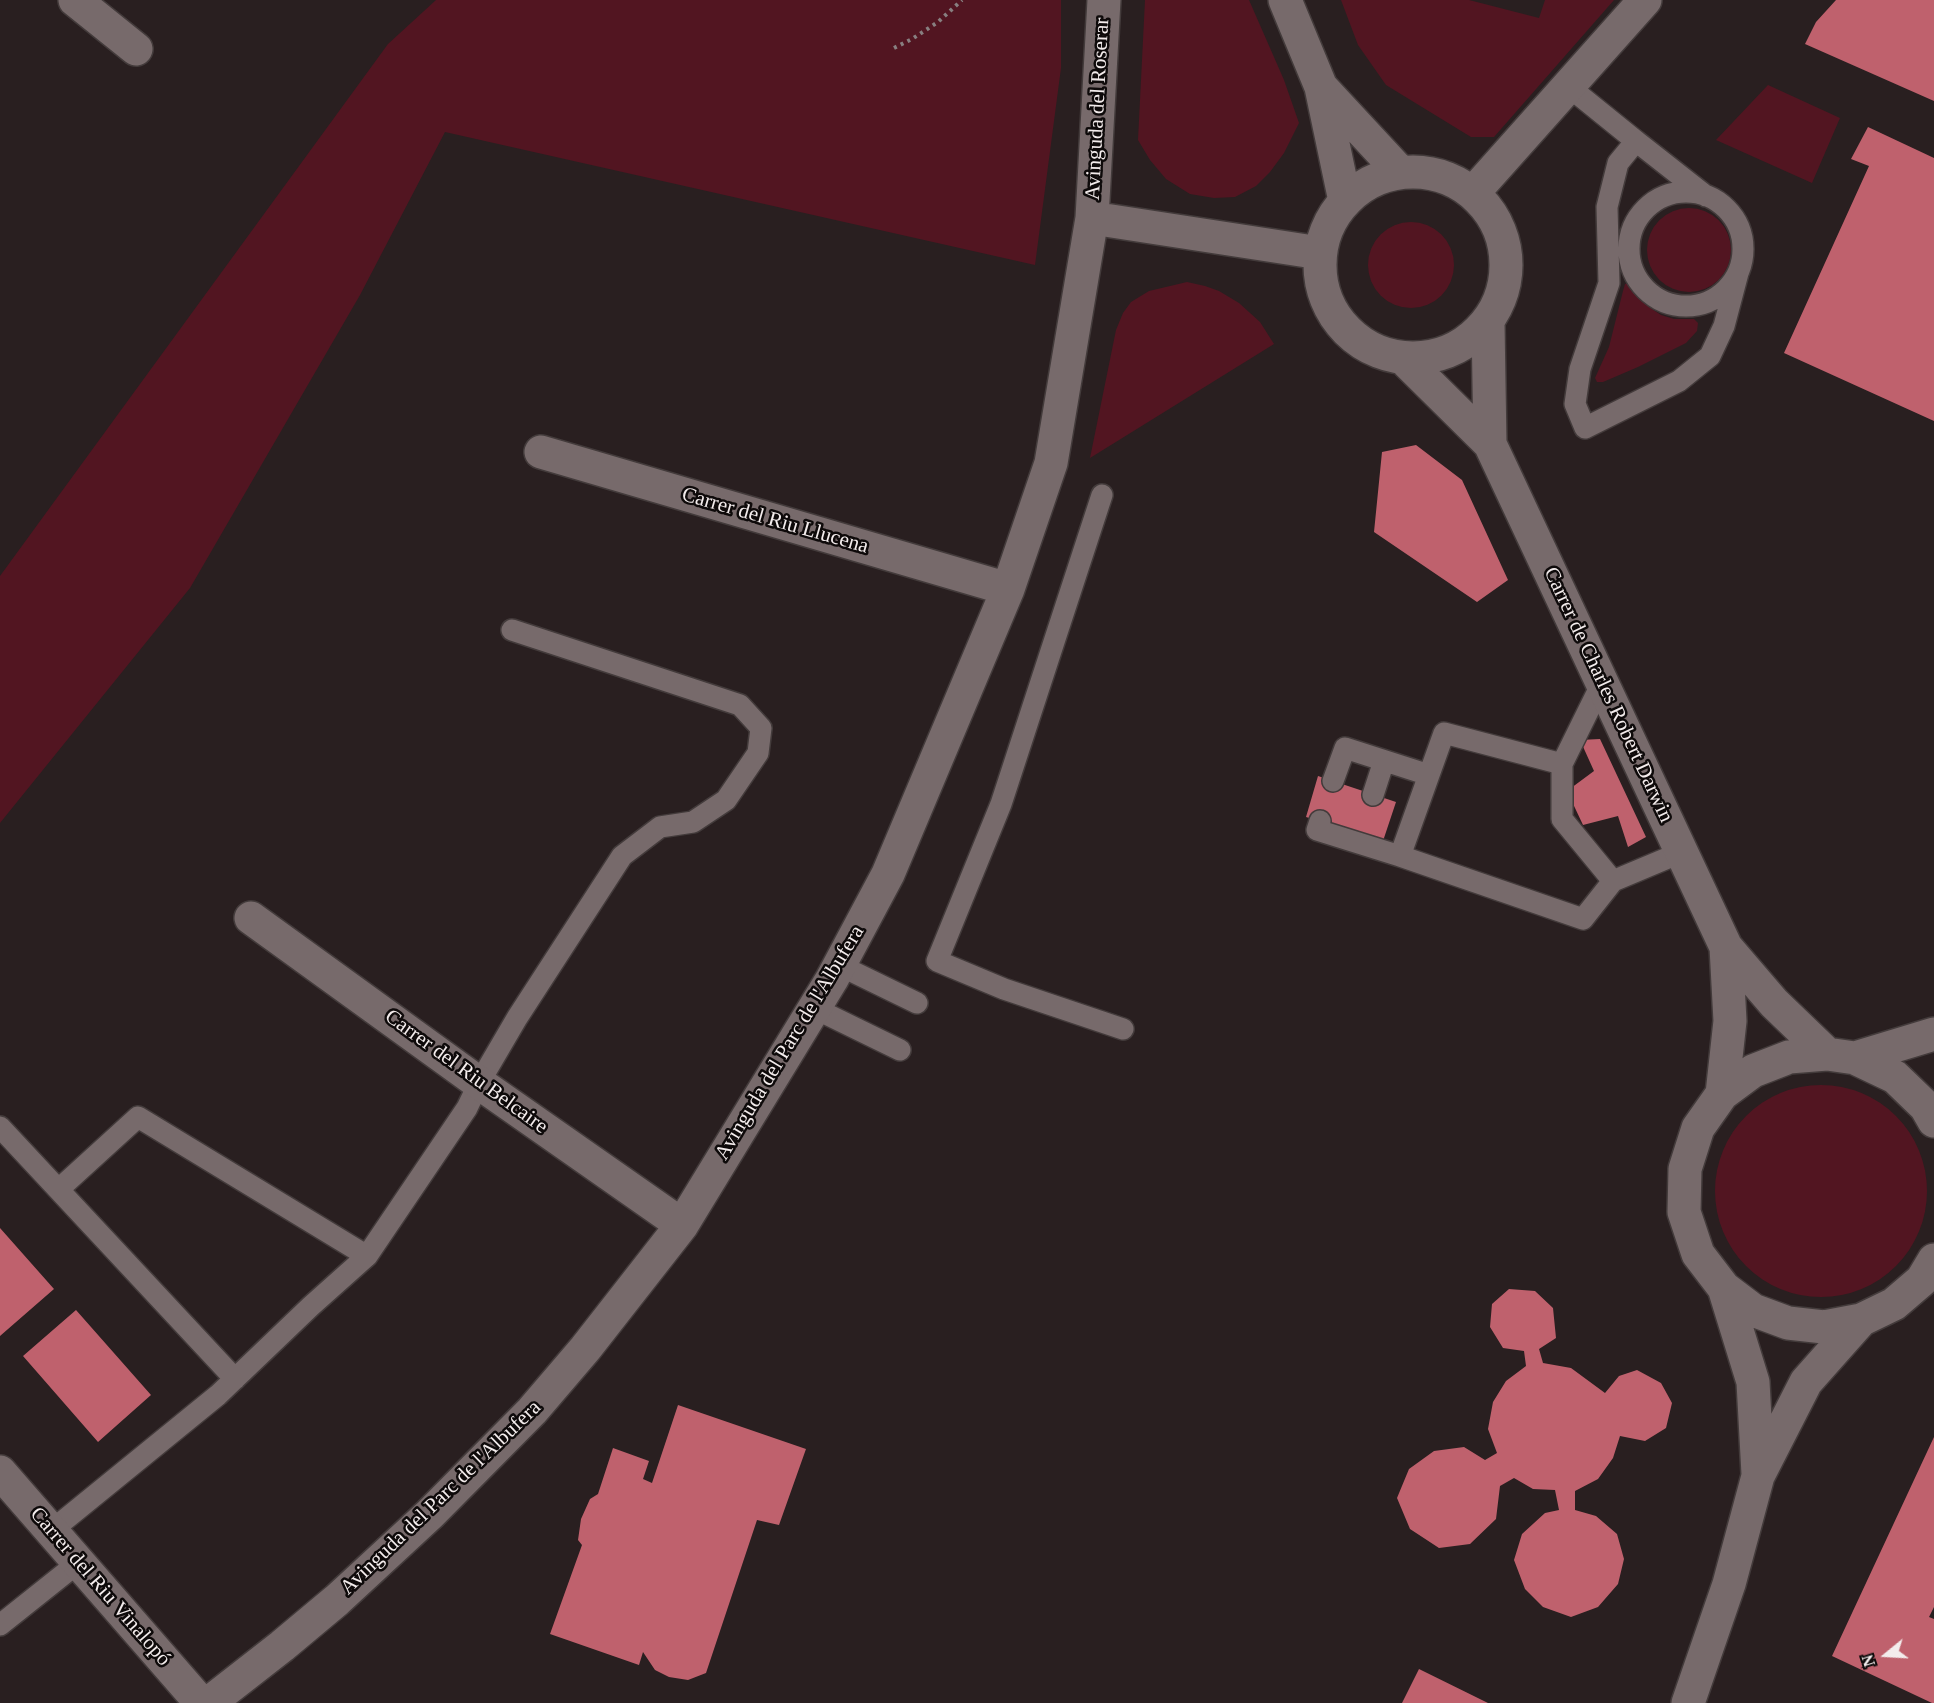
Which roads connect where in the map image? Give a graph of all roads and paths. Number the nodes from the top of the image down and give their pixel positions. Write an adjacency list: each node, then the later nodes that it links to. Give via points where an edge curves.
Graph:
1 (75, 0): 7 (street)
2 (962, 0): 6 (path, via 938,22)
3 (1104, 0): 15 (street, Avinguda del Roserar)
4 (1285, 0): 9 (street)
5 (1645, 0): 8 (street)
6 (894, 48)
7 (136, 49)
8 (1568, 86): 10 (lane); 12 (street)
9 (1321, 87): 11 (street); 14 (street)
10 (1636, 141): 13 (lane); 17 (lane, via 1618,163 1607,207 1609,284 1580,369 1575,404 1585,428 1679,381 1710,356 1724,326)
11 (1400, 172): 12 (street, via 1426,172 1452,179); 14 (street, via 1370,182)
12 (1473, 193): 18 (street, via 1493,215 1504,241 1507,269 1502,297)
13 (1706, 196): 17 (lane, via 1723,205 1742,236 1743,255); 17 (lane, via 1688,192 1668,194 1644,210 1630,235 1628,255 1634,273 1644,289 1677,306 1696,306 1713,300)
14 (1345, 201): 16 (street, via 1328,225)
15 (1092, 218): 16 (street); 23 (street, Avinguda del Parc de l'Albufera, via 1051,463)
16 (1320, 253): 19 (street, via 1321,283 1331,311 1350,335 1375,351)
17 (1738, 273)
18 (1488, 322): 19 (street, via 1465,344 1436,357); 20 (street, Carrer de Charles Robert Darwin)
19 (1404, 359): 20 (street, Carrer de Charles Robert Darwin)
20 (1490, 444): 25 (street, Carrer de Charles Robert Darwin)
21 (541, 452): 23 (street, Carrer del Riu Llucena)
22 (1102, 495): 40 (lane, via 1001,804 937,961 1004,989)
23 (1008, 589): 37 (street, Avinguda del Parc de l'Albufera, via 888,874)
24 (512, 630): 44 (lane, via 740,705 761,728 758,753 726,800 693,822 660,827 622,856)
25 (1602, 683): 27 (lane); 32 (street, Carrer de Charles Robert Darwin)
26 (1384, 761): 28 (lane); 29 (lane, via 1345,748); 30 (lane)
27 (1562, 764): 28 (lane, via 1444,733); 34 (lane, via 1562,819)
28 (1429, 775): 33 (lane)
29 (1333, 781)
30 (1373, 795)
31 (1320, 821): 33 (lane, via 1317,830 1360,839)
32 (1682, 852): 34 (lane); 36 (street, Carrer de Charles Robert Darwin)
33 (1400, 856): 34 (lane, via 1583,919)
34 (1613, 881)
35 (251, 918): 44 (street, Carrer del Riu Belcaire)
36 (1726, 947): 43 (street, Carrer de Charles Robert Darwin, via 1774,1003); 45 (street, Carrer de Charles Robert Darwin, via 1730,1021)
37 (839, 965): 38 (lane); 39 (street, Avinguda del Parc de l'Albufera)
38 (917, 1003)
39 (814, 1008): 42 (lane); 49 (street, Avinguda del Parc de l'Albufera)
40 (1123, 1029)
41 (1934, 1034): 43 (street)
42 (900, 1050)
43 (1841, 1056): 45 (street, via 1789,1057 1753,1071); 46 (street, via 1895,1077 1926,1107)
44 (479, 1083): 49 (street, Carrer del Riu Belcaire); 50 (lane, via 467,1108)
45 (1722, 1094): 52 (street, via 1698,1128 1685,1170 1684,1212 1698,1254)
46 (1934, 1121)
47 (0, 1127): 48 (lane)
48 (59, 1190): 50 (lane, via 138,1117); 54 (lane)
49 (682, 1225): 60 (street, Avinguda del Parc de l'Albufera, via 585,1349 480,1465 337,1600)
50 (367, 1256): 54 (lane)
51 (1930, 1272): 53 (street, via 1894,1304)
52 (1724, 1288): 53 (street, via 1753,1310 1788,1323 1824,1327); 56 (street, via 1753,1382)
53 (1861, 1320): 56 (street, via 1806,1382)
54 (235, 1379): 57 (lane)
55 (0, 1472): 57 (street, Carrer del Riu Vinalopó)
56 (1758, 1476): 63 (street, via 1729,1584)
57 (51, 1531): 58 (street, Carrer del Riu Vinalopó)
58 (79, 1562): 59 (lane); 61 (street, Carrer del Riu Vinalopó)
59 (0, 1625)
60 (231, 1692): 62 (street, Avinguda del Parc de l'Albufera)
61 (201, 1703)
62 (209, 1703)
63 (1688, 1703)

